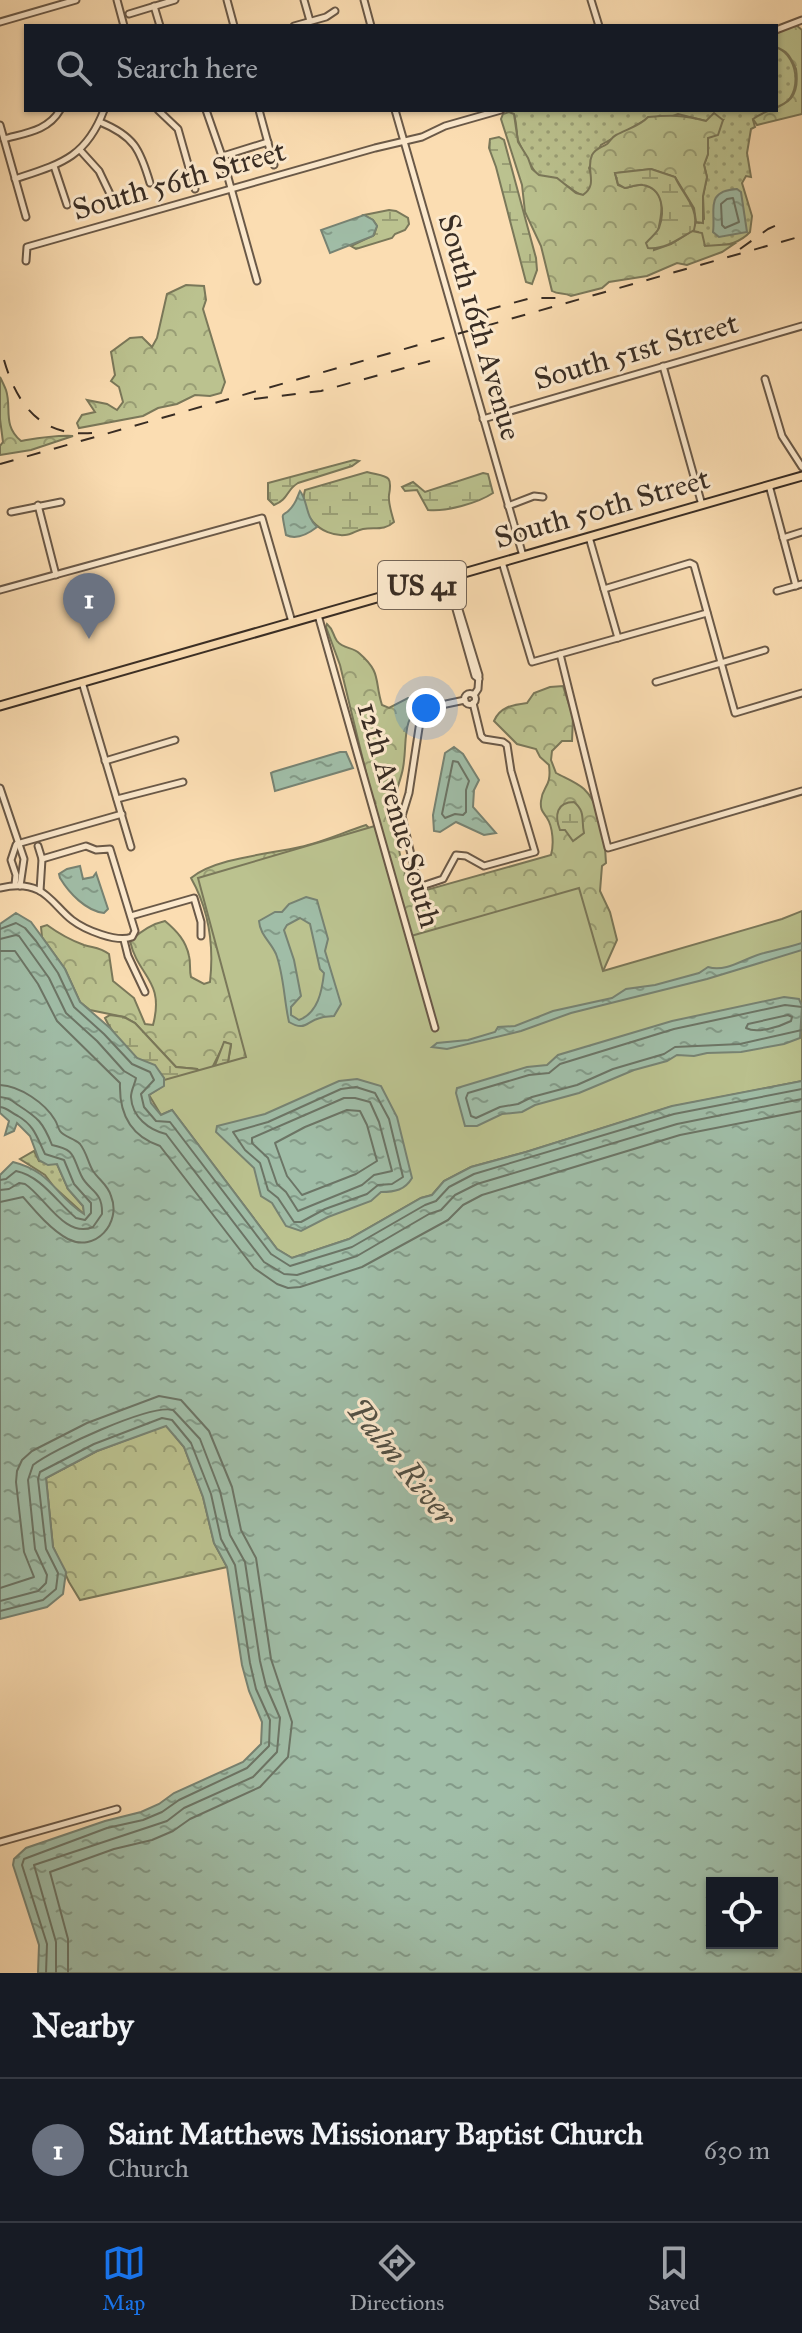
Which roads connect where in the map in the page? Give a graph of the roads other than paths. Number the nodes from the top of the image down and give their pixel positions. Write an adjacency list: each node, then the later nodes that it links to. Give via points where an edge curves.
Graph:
1 (74, 0): 13 (street)
2 (117, 0): 14 (street)
3 (175, 0): 8 (street)
4 (227, 0): 16 (street)
5 (304, 0): 12 (street)
6 (364, 0): 18 (street)
7 (591, 0): 19 (street)
8 (154, 6): 10 (street); 15 (street)
9 (335, 11): 12 (street)
10 (129, 14)
11 (802, 20): 20 (street)
12 (310, 21): 17 (street)
13 (0, 22)
14 (123, 24)
15 (159, 24)
16 (233, 24)
17 (300, 24)
18 (370, 24)
19 (598, 24)
20 (778, 29)
21 (59, 112): 30 (street, via 41,128)
22 (103, 112): 28 (street)
23 (160, 112): 40 (street, via 178,129)
24 (207, 112): 34 (street)
25 (260, 112): 31 (street)
26 (396, 112): 32 (street, South 16th Avenue)
27 (494, 112): 32 (street, South 56th Street)
28 (100, 122): 33 (street); 38 (street, via 135,143)
29 (0, 125): 30 (street)
30 (4, 139): 37 (street)
31 (268, 142): 34 (street); 35 (street)
32 (404, 142): 39 (street, South 56th Street); 49 (street, South 16th Avenue)
33 (80, 150): 36 (street); 41 (street, via 99,171)
34 (222, 156): 39 (street)
35 (274, 165)
36 (54, 166): 37 (street); 42 (street)
37 (15, 179): 43 (street)
38 (150, 183)
39 (231, 188): 44 (street, South 56th Street, via 27,247); 45 (street)
40 (195, 189)
41 (111, 196)
42 (67, 205)
43 (26, 217)
44 (26, 261)
45 (257, 281)
46 (802, 326): 47 (street, South 51st Street)
47 (663, 366): 49 (street, South 51st Street); 56 (street)
48 (765, 379): 50 (street, via 782,436)
49 (483, 419): 57 (street, South 16th Avenue)
50 (802, 467)
51 (802, 476): 52 (main road, South 50th Street / US 41)
52 (769, 485): 56 (main road, South 50th Street / US 41); 61 (street)
53 (543, 497): 57 (street)
54 (61, 502): 55 (street)
55 (38, 505): 58 (street); 64 (street)
56 (702, 505): 60 (main road, South 50th Street / US 41)
57 (508, 506): 62 (street, South 16th Avenue)
58 (11, 512)
59 (802, 532): 61 (street)
60 (589, 537): 62 (main road, South 50th Street / US 41); 67 (street)
61 (783, 538): 66 (street)
62 (523, 556): 63 (main road, South 50th Street / US 41)
63 (502, 562): 65 (main road, South 50th Street / US 41); 75 (street, via 531,661)
64 (56, 575): 68 (street); 72 (street, via 262,518)
65 (449, 577): 71 (main road, South 50th Street / US 41); 80 (street, via 479,679)
66 (799, 585): 69 (street)
67 (604, 589): 70 (street, via 694,565); 73 (street)
68 (0, 590)
69 (777, 591)
70 (707, 613): 73 (street); 76 (street)
71 (318, 615): 72 (main road, South 50th Street / US 41); 103 (street, 12th Avenue South)
72 (292, 622): 77 (main road, South 50th Street / US 41)
73 (618, 638): 75 (street)
74 (765, 650): 76 (street)
75 (560, 654): 88 (street, via 608,848)
76 (721, 663): 78 (street); 79 (street, via 735,713)
77 (82, 682): 83 (main road, South 50th Street / US 41); 85 (street)
78 (656, 682)
79 (802, 693)
80 (474, 695): 81 (street); 82 (street)
81 (465, 700): 82 (street); 82 (street, via 427,708 421,715 402,816 416,881 422,886 443,879 456,855 484,866 535,852 507,745 484,739)
82 (473, 703)
83 (0, 706)
84 (175, 740): 85 (street)
85 (105, 761): 89 (street)
86 (183, 782): 89 (street)
87 (0, 788): 91 (street)
88 (802, 791)
89 (117, 799): 90 (street)
90 (122, 814): 91 (street); 93 (street)
91 (17, 844): 95 (street, via 24,859); 95 (street, via 11,860)
92 (38, 846): 94 (street)
93 (131, 847)
94 (42, 859): 98 (street); 99 (street, via 86,846 110,849)
95 (18, 872): 96 (street)
96 (18, 885): 97 (street); 98 (street)
97 (0, 888)
98 (40, 891): 101 (street, via 74,922)
99 (131, 916): 100 (street, via 194,898); 101 (street, via 135,934)
100 (201, 936)
101 (124, 940): 102 (street)
102 (145, 992)
103 (435, 1028)
104 (117, 1809): 105 (street)
105 (0, 1842)

